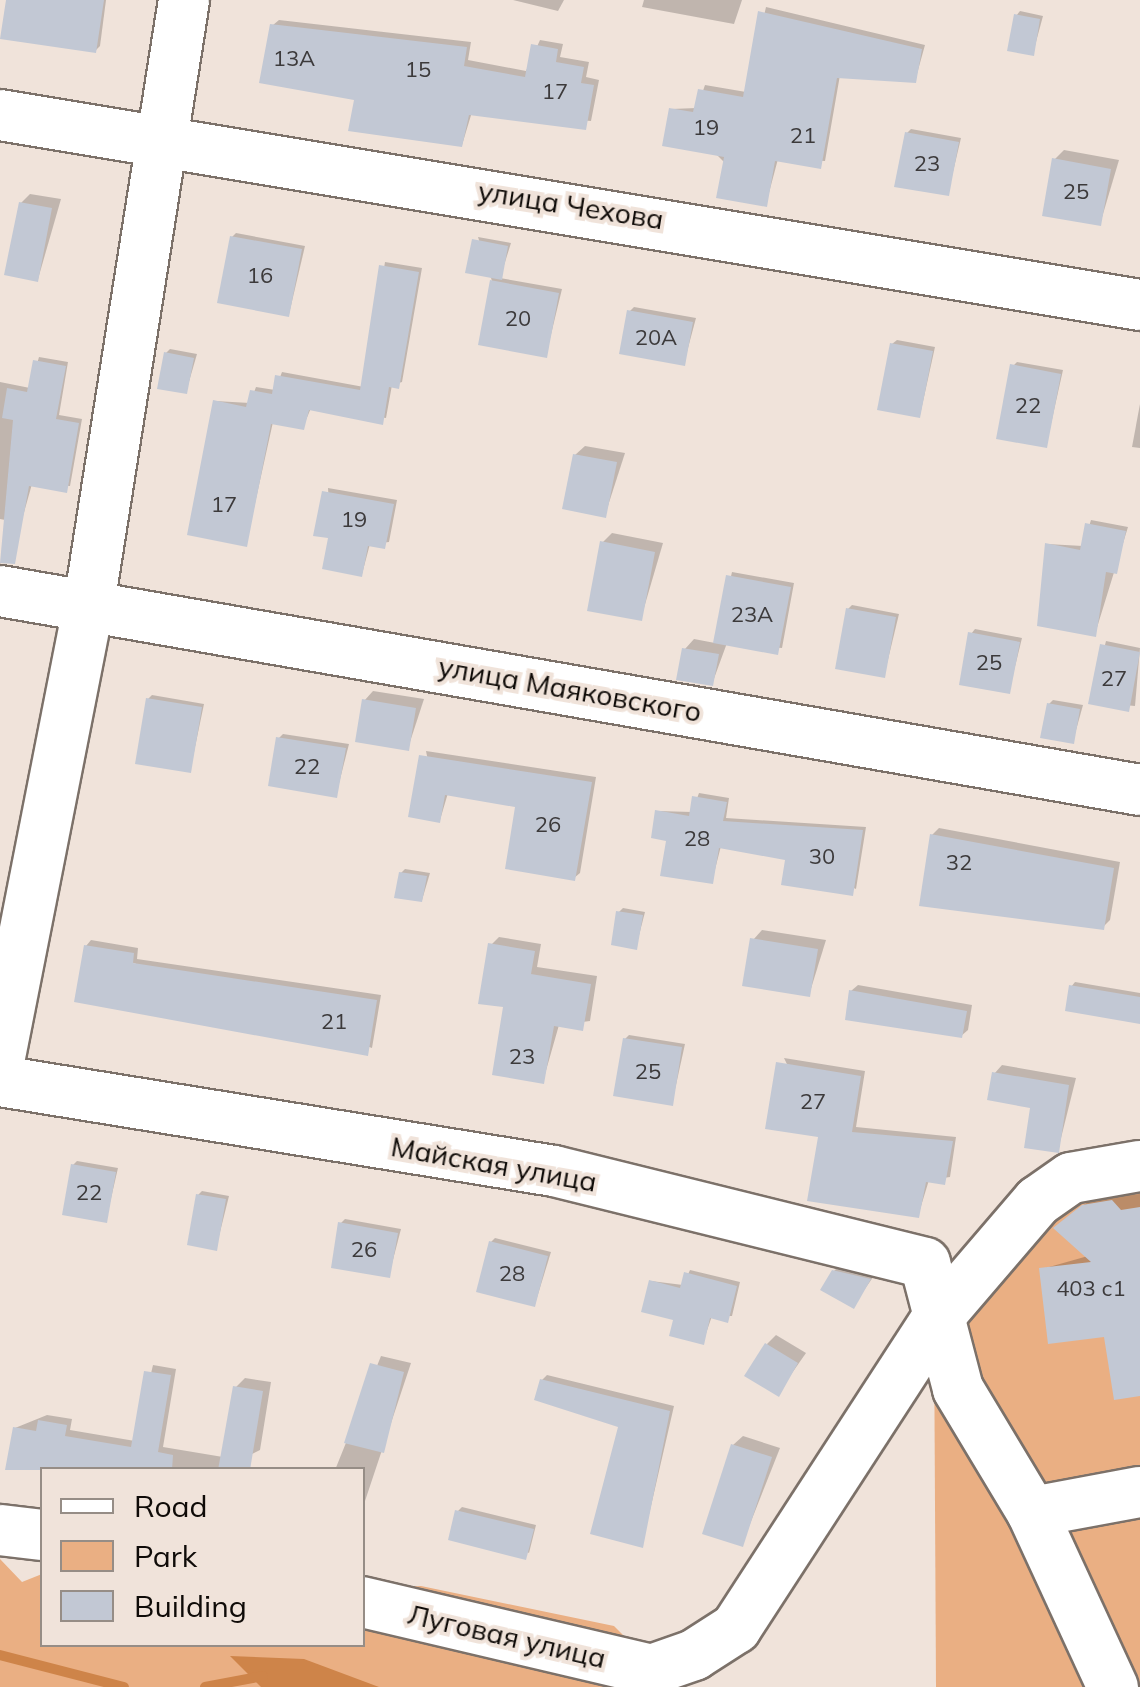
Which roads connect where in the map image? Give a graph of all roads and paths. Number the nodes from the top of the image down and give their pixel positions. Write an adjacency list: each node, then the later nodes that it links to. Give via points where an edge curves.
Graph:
1 (184, 0): 3 (street)
2 (0, 115): 3 (street, улица Чехова)
3 (164, 140): 4 (street, улица Чехова); 6 (street)
4 (1140, 305)
5 (0, 591): 6 (street, улица Маяковского)
6 (89, 604): 7 (street, улица Маяковского); 8 (street)
7 (1140, 790)
8 (0, 1057)
9 (0, 1080): 11 (street, Майская улица, via 554,1171 925,1263)
10 (1140, 1166): 11 (street, via 1070,1178 1038,1201)
11 (934, 1322): 13 (street, via 958,1389); 16 (street, Луговая улица, via 736,1628 651,1670)
12 (1140, 1492): 13 (street)
13 (1032, 1512): 17 (street)
14 (0, 1530): 15 (street)
15 (40, 1535)
16 (365, 1603)
17 (1113, 1687)

